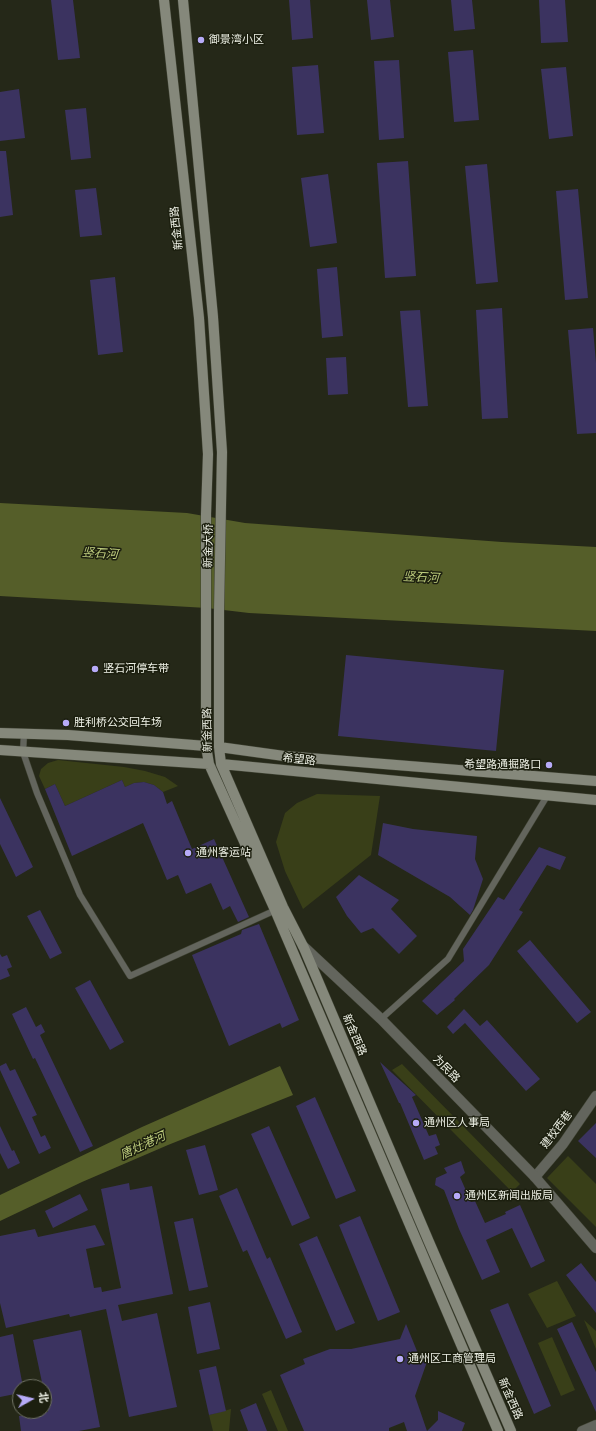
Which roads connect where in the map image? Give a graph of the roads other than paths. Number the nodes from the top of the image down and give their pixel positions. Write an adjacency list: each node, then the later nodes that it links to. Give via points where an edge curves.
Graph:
1 (164, 0): 3 (main road, 新金西路, via 199,318)
2 (183, 0): 4 (main road, 新金大桥, via 213,317 222,452)
3 (208, 454): 5 (main road, 新金大桥)
4 (219, 640): 9 (main road, 新金西路)
5 (206, 641): 8 (main road, 新金西路)
6 (0, 733): 7 (main road, 希望路)
7 (24, 734): 8 (main road, 希望路); 11 (lane)
8 (206, 746): 9 (street, 希望路); 12 (main road, 新金西路)
9 (219, 747): 13 (main road, 新金西路); 14 (main road, 希望路, via 284,756)
10 (0, 750): 11 (main road, 希望路)
11 (23, 752): 12 (main road, 希望路); 17 (lane, via 36,793 80,895 130,976)
12 (209, 764): 13 (street, 希望路); 17 (main road, 新金西路)
13 (221, 764): 15 (main road, 希望路); 17 (main road, 新金西路)
14 (596, 781)
15 (547, 796): 16 (main road, 希望路); 19 (lane, via 448,959)
16 (596, 800)
17 (279, 909): 18 (street, 为民路); 24 (main road, 新金西路)
18 (304, 948): 19 (street, 为民路); 25 (main road, 新金西路)
19 (381, 1019): 21 (street, 为民路)
20 (596, 1096): 21 (street, 建校西巷, via 563,1144)
21 (535, 1177): 22 (street, 为民路)
22 (596, 1248)
23 (596, 1425): 26 (street)
24 (498, 1431)
25 (511, 1431)
26 (582, 1431)

